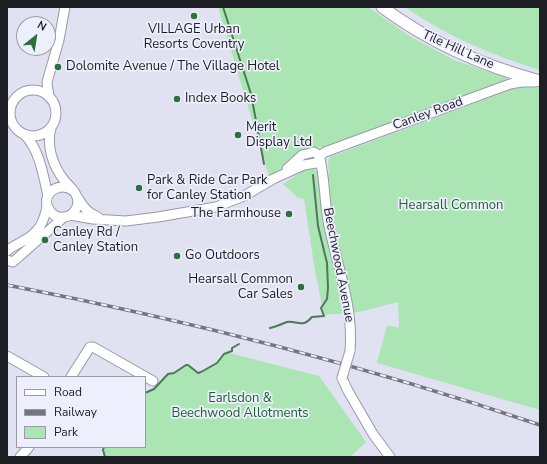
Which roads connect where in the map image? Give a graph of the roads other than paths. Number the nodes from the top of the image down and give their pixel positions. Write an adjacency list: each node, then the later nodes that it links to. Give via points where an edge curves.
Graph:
1 (65, 7): 3 (street)
2 (382, 7): 4 (main road, Tile Hill Lane, via 417,31 460,53)
3 (52, 65): 5 (street); 6 (street, via 47,82)
4 (540, 82): 9 (street, Canley Road, via 510,84 368,135 325,152)
5 (34, 90): 6 (street); 8 (street, via 19,96 12,106 13,124)
6 (49, 97): 7 (street, via 55,104 56,113)
7 (51, 128): 8 (street, via 37,136); 10 (street, via 49,142 52,157)
8 (24, 134): 11 (street, via 38,158)
9 (315, 159): 15 (street, Canley Road, via 244,196 216,207 135,221); 26 (street, Beechwood Avenue, bridge, via 323,179 328,221 348,306 350,350 342,378 370,428)
10 (72, 190): 11 (street, via 58,187); 12 (street)
11 (48, 196): 13 (street)
12 (78, 198): 14 (street, via 74,213); 15 (street, Canley Road, via 90,214)
13 (47, 206): 14 (street, via 55,216); 16 (street, via 41,227 34,235)
14 (67, 216): 15 (street, Canley Road); 17 (street, via 17,260)
15 (104, 220)
16 (7, 251)
17 (7, 260)
18 (7, 356): 19 (street)
19 (42, 376)
20 (72, 376): 21 (street, via 90,347)
21 (144, 376)
22 (146, 377): 23 (street)
23 (153, 381)
24 (28, 448): 25 (street)
25 (20, 457)
26 (390, 457)

